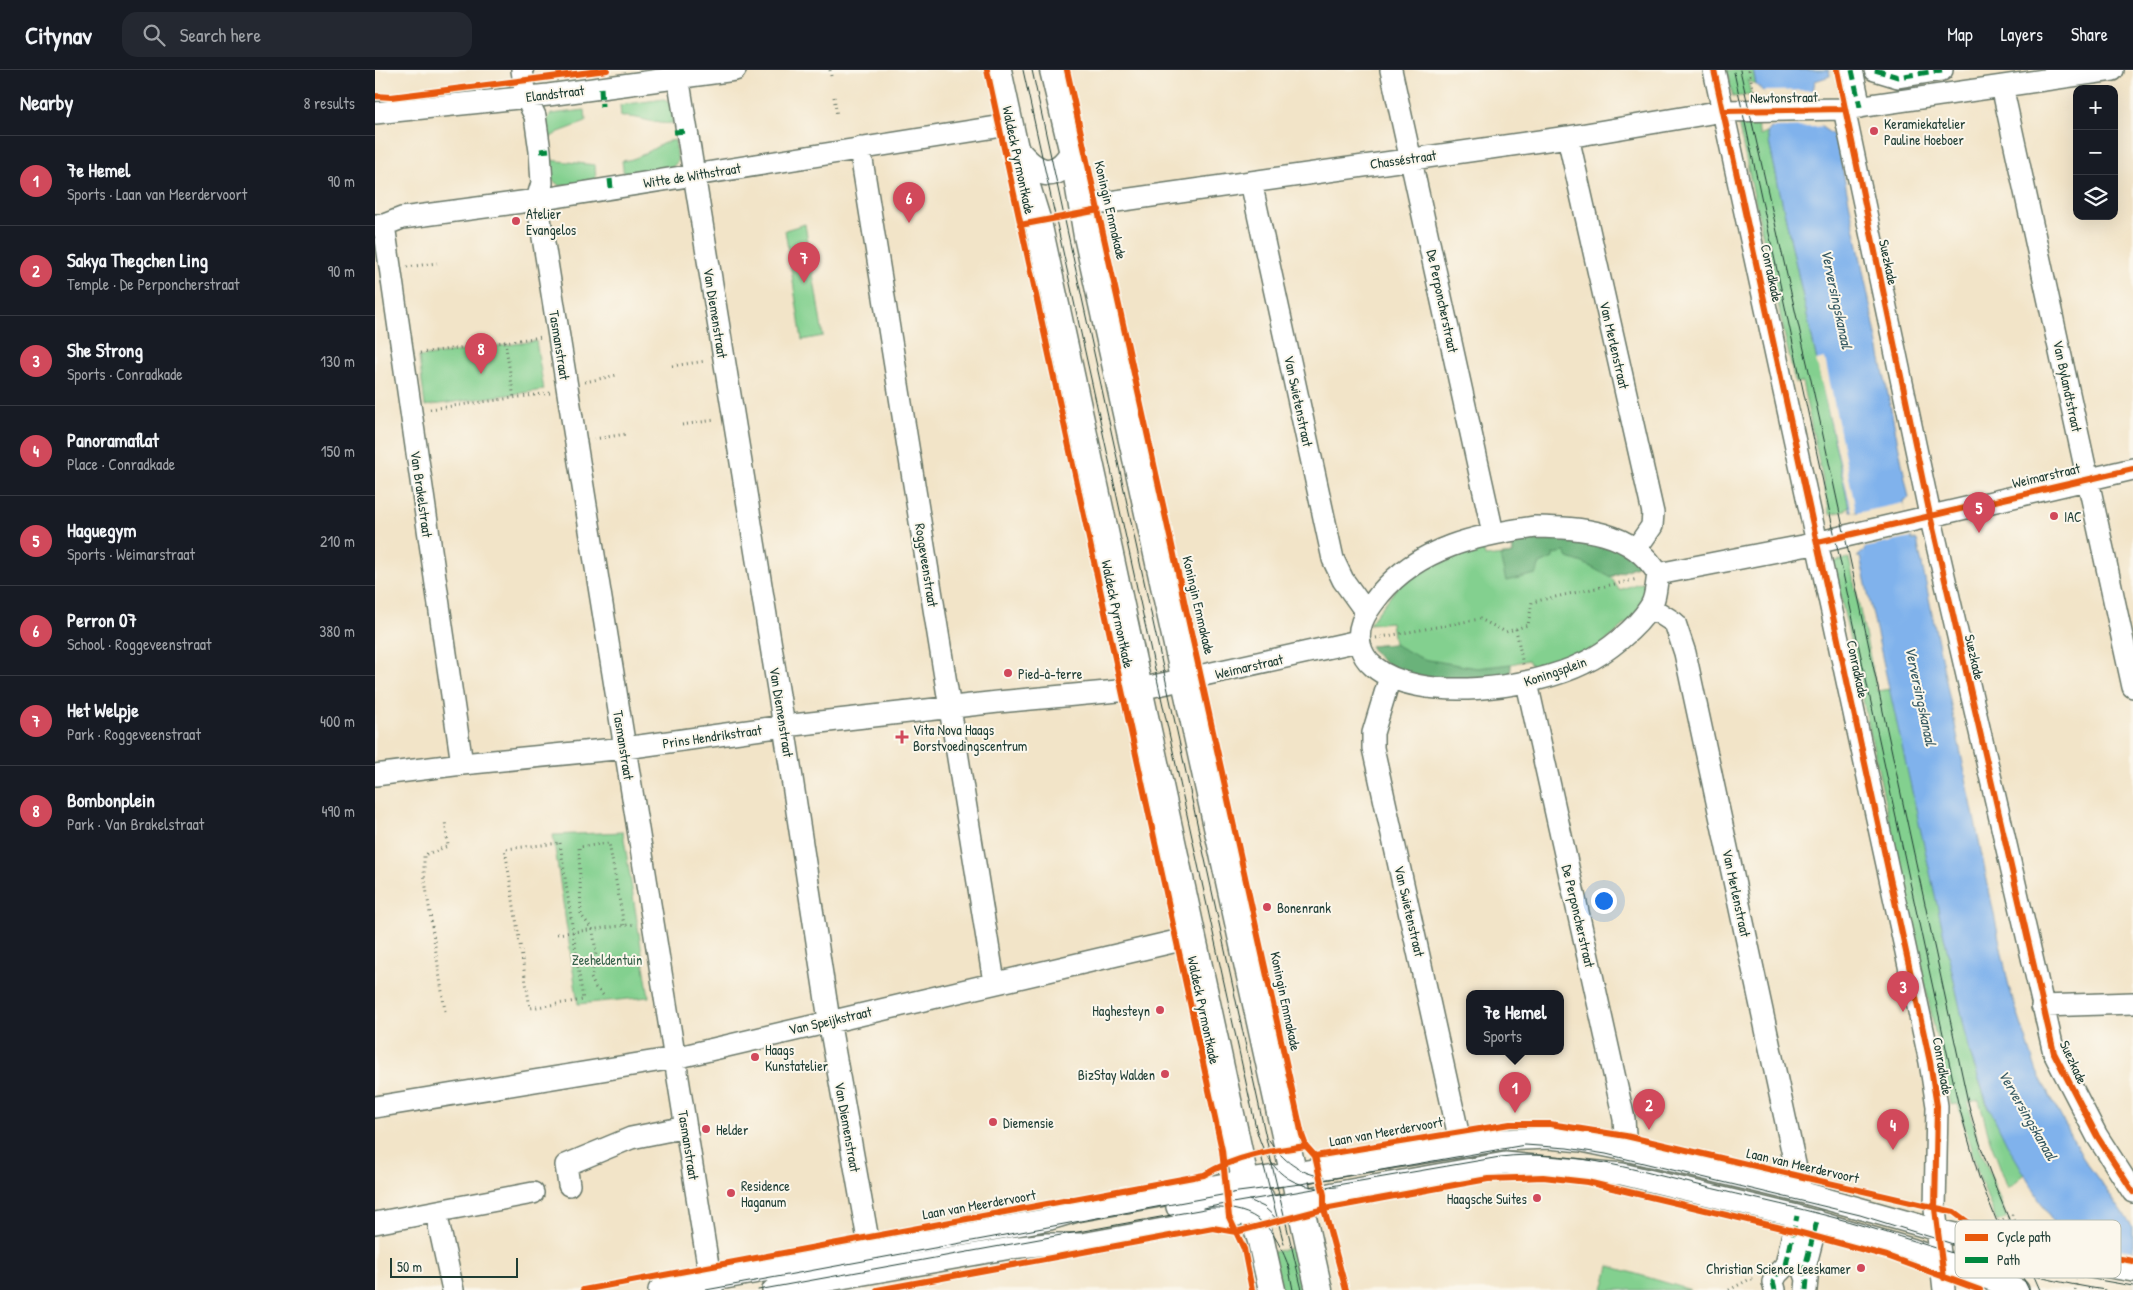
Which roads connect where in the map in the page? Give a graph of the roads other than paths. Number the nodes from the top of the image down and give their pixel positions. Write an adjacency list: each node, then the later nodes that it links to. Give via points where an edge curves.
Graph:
1 (522, 70): 13 (street, Tasmanstraat)
2 (735, 70): 11 (street, Elandstraat)
3 (998, 70): 17 (main road, Waldeck Pyrmontkade)
4 (1391, 70): 21 (street, De Perponcherstraat)
5 (1714, 70): 15 (street, Conradkade)
6 (1852, 70): 14 (street, Suezkade)
7 (1875, 70): 8 (street, via 1898,77)
8 (1942, 70)
9 (2113, 70): 12 (street, Newtonstraat)
10 (1058, 71): 20 (main road, Koningin Emmakade)
11 (677, 74): 13 (street, Elandstraat, via 601,98); 22 (street, Van Diemenstraat, via 680,132)
12 (2002, 86): 14 (street, Newtonstraat); 28 (street, Van Bylandtstraat)
13 (526, 97): 16 (street, Elandstraat); 24 (street, Tasmanstraat, via 545,150)
14 (1852, 108): 15 (street, Newtonstraat); 29 (street, Suezkade)
15 (1723, 111): 18 (street, Chasséstraat); 31 (street, Conradkade)
16 (375, 113)
17 (1012, 137): 19 (street, Witte de Withstraat); 20 (main road, via 1033,169 1046,172 1059,169); 41 (main road, Waldeck Pyrmontkade, via 1038,222)
18 (1568, 137): 21 (street, Chasséstraat); 32 (street, Van Merlenstraat, via 1653,513 1651,526)
19 (860, 148): 22 (street, Witte de Withstraat); 42 (street, Roggeveenstraat)
20 (1073, 153): 25 (main road, Koningin Emmakade)
21 (1412, 158): 23 (street, Chasséstraat); 30 (street, De Perponcherstraat)
22 (693, 174): 24 (street, Witte de Withstraat, via 611,183); 43 (street, Van Diemenstraat)
23 (1251, 182): 25 (street, Chasséstraat); 35 (street, Van Swietenstraat, via 1333,559 1343,580)
24 (537, 200): 26 (street, Witte de Withstraat, via 402,218); 44 (street, Tasmanstraat)
25 (1081, 206): 38 (main road, Koningin Emmakade)
26 (379, 225): 45 (street, Van Brakelstraat, via 390,270)
27 (2133, 469): 28 (street, Weimarstraat)
28 (2089, 478): 29 (street, Weimarstraat); 40 (street, Van Bylandtstraat)
29 (1930, 515): 31 (street, Weimarstraat); 50 (street, Suezkade)
30 (1493, 533): 32 (street, via 1535,527 1575,528 1610,534); 35 (street, via 1419,559 1392,580)
31 (1818, 542): 33 (street, Weimarstraat); 69 (street, Conradkade, via 1930,1062 1937,1106)
32 (1636, 549): 33 (street, via 1650,561)
33 (1658, 574): 34 (street, Koningsplein)
34 (1650, 607): 39 (street, Koningsplein, via 1608,649 1584,663); 59 (street, Van Merlenstraat, via 1675,623 1685,652)
35 (1366, 612): 36 (street)
36 (1358, 641): 37 (street, Koningsplein, via 1364,656); 38 (street, Weimarstraat)
37 (1390, 678): 39 (street, Koningsplein, via 1453,690); 55 (street, Van Swietenstraat, via 1373,733 1373,748)
38 (1186, 680): 41 (street, Weimarstraat); 57 (main road, Koningin Emmakade)
39 (1527, 682): 56 (street, De Perponcherstraat, via 1624,1119)
40 (2133, 687)
41 (1140, 689): 42 (street, Prins Hendrikstraat); 47 (main road, Waldeck Pyrmontkade)
42 (950, 708): 43 (street, Prins Hendrikstraat); 48 (street, Roggeveenstraat)
43 (784, 726): 44 (street, Prins Hendrikstraat); 51 (street, Van Diemenstraat)
44 (625, 748): 45 (street, Prins Hendrikstraat); 52 (street, Tasmanstraat)
45 (462, 764): 46 (street, Prins Hendrikstraat)
46 (375, 775)
47 (1194, 936): 48 (street, Van Speijkstraat); 62 (main road, Waldeck Pyrmontkade)
48 (994, 982): 51 (street, Van Speijkstraat)
49 (2133, 1002): 50 (street)
50 (2041, 1006): 60 (street, Suezkade, via 2054,1053 2097,1136)
51 (829, 1020): 52 (street, Van Speijkstraat); 72 (street, Van Diemenstraat)
52 (675, 1058): 53 (street, Van Speijkstraat); 54 (street, Tasmanstraat)
53 (375, 1108)
54 (686, 1127): 58 (street, via 631,1138 566,1165); 74 (street, Tasmanstraat)
55 (1461, 1146): 56 (street, Laan van Meerdervoort, via 1548,1138); 57 (street, Laan van Meerdervoort)
56 (1626, 1150): 59 (street, Laan van Meerdervoort)
57 (1292, 1173): 62 (street, Laan van Meerdervoort); 63 (main road, Koningin Emmakade)
58 (569, 1185)
59 (1801, 1192): 69 (street, Laan van Meerdervoort)
60 (2133, 1192)
61 (533, 1193): 64 (street)
62 (1249, 1196): 63 (street, Laan van Meerdervoort); 66 (street, Laan van Meerdervoort, via 1077,1211); 68 (street, Laan van Meerdervoort); 71 (street, Laan van Meerdervoort, via 1229,1217 1082,1244); 79 (main road, Waldeck Pyrmontkade)
63 (1298, 1201): 65 (street, Laan van Meerdervoort, via 1505,1163 1623,1174); 80 (main road, Koningin Emmakade)
64 (436, 1212): 67 (street); 76 (street)
65 (1807, 1218): 73 (street, Laan van Meerdervoort, via 1864,1234); 75 (street, via 1786,1265 1777,1274); 81 (street)
66 (1050, 1219): 68 (street, Laan van Meerdervoort); 72 (street, Laan van Meerdervoort)
67 (375, 1223)
68 (1073, 1226): 71 (street, Laan van Meerdervoort)
69 (1937, 1230): 70 (street, Laan van Meerdervoort); 73 (street, Conradkade)
70 (1955, 1234)
71 (1047, 1244): 78 (street, Laan van Meerdervoort)
72 (870, 1250): 74 (street, Laan van Meerdervoort)
73 (1943, 1276): 82 (street, Laan van Meerdervoort)
74 (711, 1285): 77 (street, Laan van Meerdervoort)
75 (1774, 1286)
76 (453, 1290)
77 (659, 1290)
78 (773, 1290)
79 (1272, 1290)
80 (1319, 1290)
81 (1806, 1290)
82 (2017, 1290)

